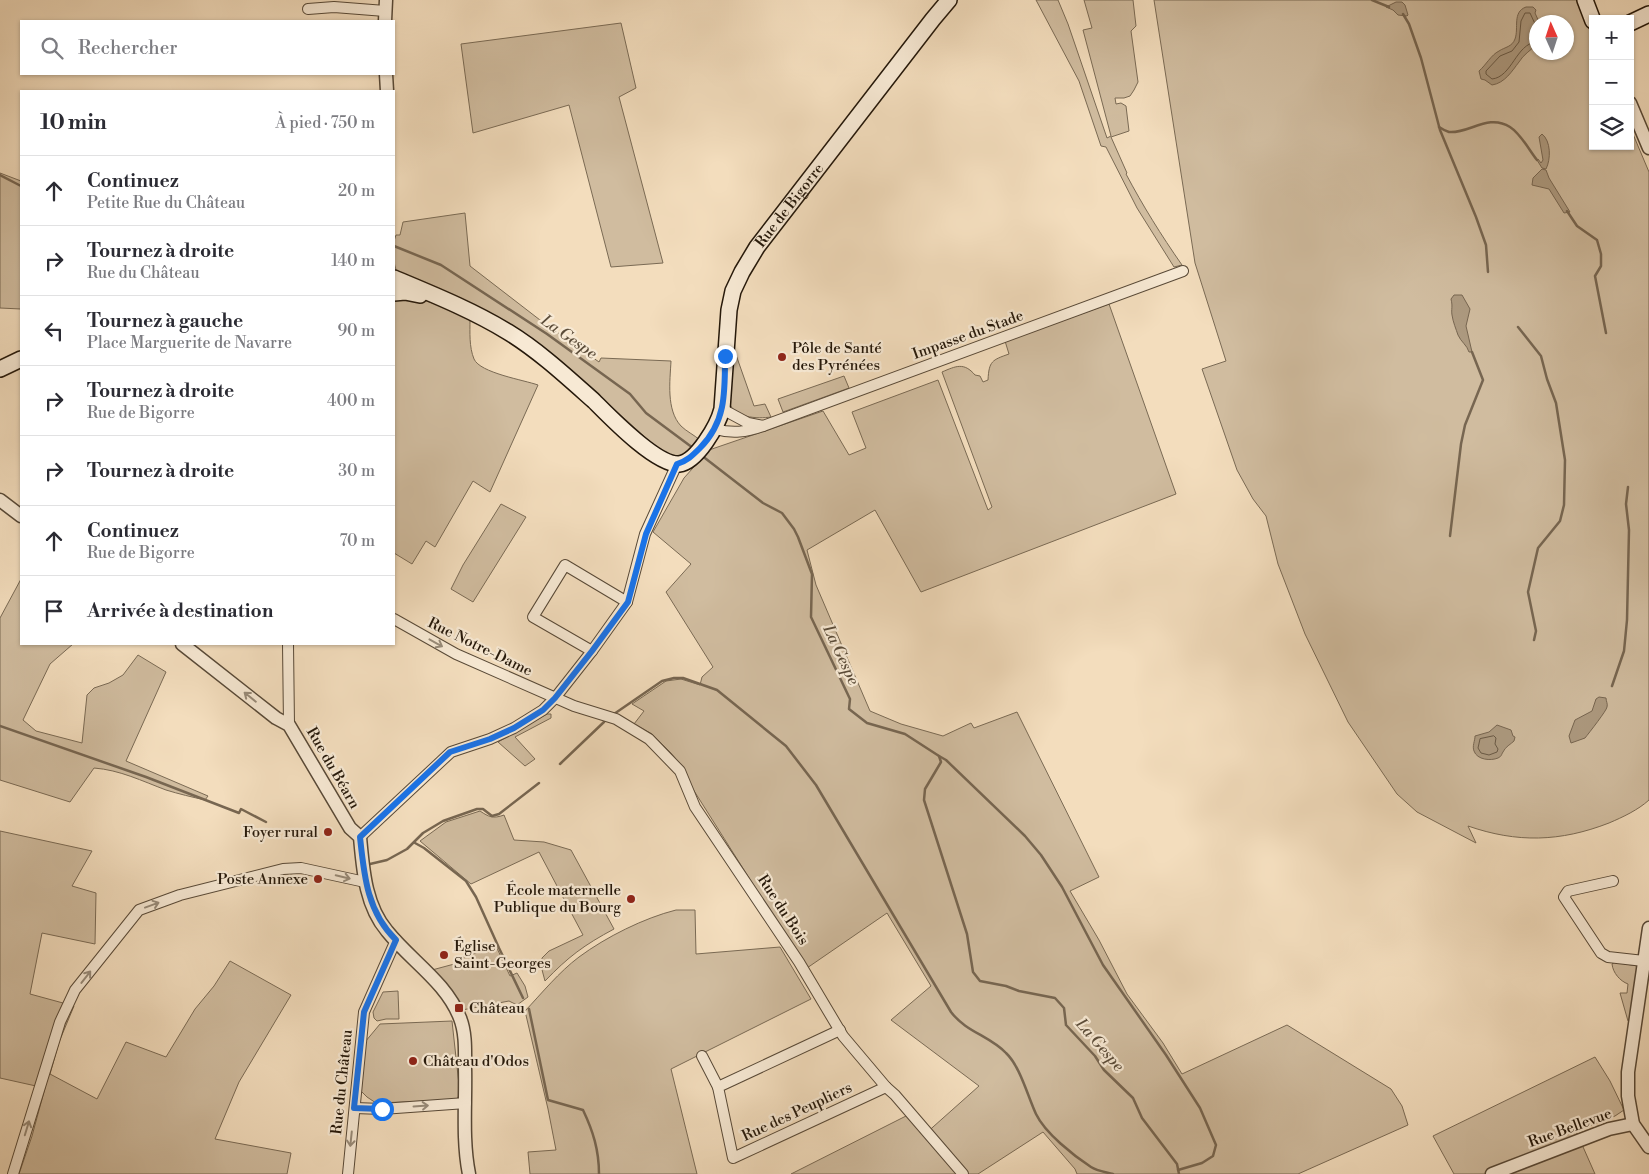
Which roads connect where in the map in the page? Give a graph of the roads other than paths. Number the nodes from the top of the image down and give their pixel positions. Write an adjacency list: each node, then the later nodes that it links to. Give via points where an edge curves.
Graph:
1 (950, 0): 18 (main road, Rue de Bigorre, via 757,246 742,272 729,310)
2 (1585, 0): 6 (main road)
3 (308, 9): 4 (street, via 334,7)
4 (385, 11)
5 (1649, 14): 7 (main road)
6 (1591, 15)
7 (1634, 21)
8 (386, 75): 9 (street)
9 (387, 90)
10 (1630, 105): 11 (street)
11 (1649, 148)
12 (1183, 271): 19 (street, Impasse du Stade)
13 (395, 278): 15 (main road)
14 (395, 293): 15 (main road)
15 (449, 301): 21 (main road, via 508,332 537,352 643,446 663,459)
16 (20, 359): 17 (main road)
17 (0, 369)
18 (722, 409): 19 (street, via 748,423); 20 (main road, Rue de Bigorre)
19 (763, 426): 20 (street, Impasse du Stade, via 727,433)
20 (715, 430): 21 (main road, Rue de Bigorre)
21 (684, 461): 24 (street, via 646,534)
22 (0, 500): 23 (street)
23 (20, 515)
24 (628, 602): 28 (street); 28 (street, via 565,565 533,617)
25 (395, 620): 29 (street, Rue Notre-Dame, one-way to 29, via 456,654)
26 (183, 645): 30 (street, Rue du Béarn, one-way to 26)
27 (288, 645): 30 (street)
28 (592, 651): 29 (street)
29 (555, 698): 31 (street, via 543,710 514,728 450,752); 37 (street, Rue du Bois, via 616,720 649,739 680,771 695,807 799,962)
30 (289, 725): 31 (street, Rue du Béarn, via 350,828)
31 (360, 837): 33 (street)
32 (1613, 881): 36 (street, via 1568,890 1564,897 1601,953 1608,957)
33 (365, 882): 35 (street, via 386,931); 45 (street, one-way to 33, via 60,1022 75,990 139,910 180,895 283,869 301,868)
34 (1649, 928): 36 (street)
35 (396, 940): 41 (street, via 446,992 455,1007 461,1021 465,1048); 42 (street, Rue du Château, via 364,1012)
36 (1644, 961): 43 (street, via 1628,1072)
37 (840, 1030): 39 (street); 40 (street, Rue du Bois)
38 (702, 1056): 39 (street, Rue des Peupliers)
39 (718, 1087): 40 (street, Rue des Peupliers, via 733,1158)
40 (886, 1087): 48 (street, Rue du Bois)
41 (466, 1103): 42 (street, one-way to 41); 47 (street)
42 (354, 1108): 46 (street, Rue du Château, one-way to 46)
43 (1633, 1124): 44 (street, Rue Bellevue); 49 (street, Rue Bellevue, via 1609,1128)
44 (1649, 1147)
45 (12, 1174)
46 (348, 1174)
47 (469, 1174)
48 (963, 1174)
49 (1492, 1174)

